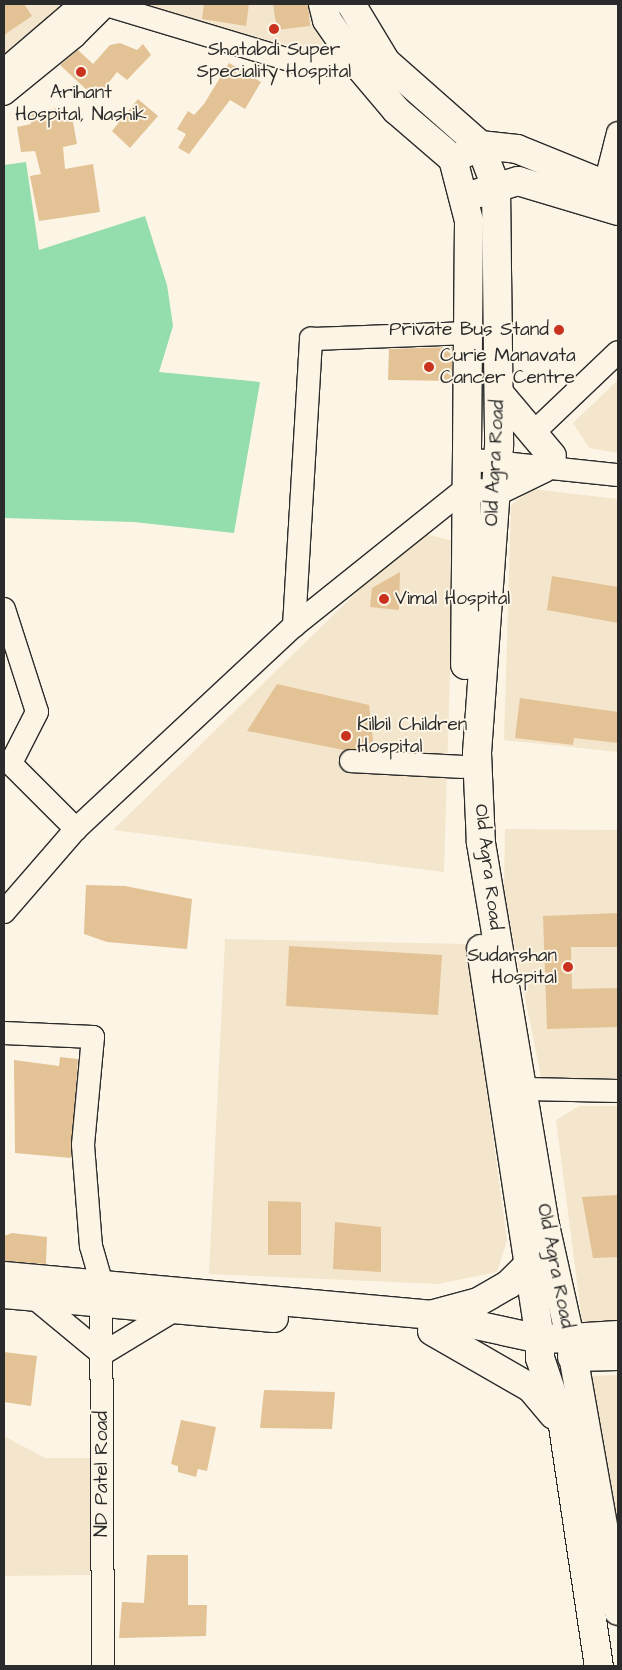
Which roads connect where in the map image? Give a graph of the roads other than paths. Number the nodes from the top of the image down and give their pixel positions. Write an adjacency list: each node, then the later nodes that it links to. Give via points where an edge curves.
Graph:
1 (81, 4): 7 (street)
2 (323, 4): 6 (main road, via 327,20)
3 (351, 4): 5 (main road)
4 (105, 5): 6 (street, via 306,65); 8 (street)
5 (386, 62): 6 (street); 10 (main road)
6 (358, 65): 11 (main road, via 396,110)
7 (4, 70)
8 (4, 94)
9 (618, 133): 13 (street)
10 (480, 145): 11 (main road); 12 (main road, Old Agra Road); 13 (main road, via 517,150)
11 (453, 159): 14 (main road, Old Agra Road)
12 (496, 187): 13 (main road, via 518,182); 14 (main road); 17 (main road, Old Agra Road)
13 (610, 198)
14 (467, 210): 15 (main road, Old Agra Road)
15 (465, 332): 19 (main road, Old Agra Road); 26 (street, via 311,339)
16 (618, 352): 18 (street)
17 (499, 393): 18 (main road); 20 (main road, Old Agra Road)
18 (532, 433): 21 (main road)
19 (465, 452): 20 (street); 23 (main road, Old Agra Road)
20 (499, 453): 21 (street); 24 (main road, Old Agra Road)
21 (548, 462): 22 (street); 24 (main road)
22 (611, 474)
23 (465, 489): 24 (street); 26 (street); 28 (main road, Old Agra Road)
24 (495, 492): 32 (main road, Old Agra Road, via 477,753 481,834)
25 (4, 609): 29 (street, via 37,712 12,761 14,767)
26 (294, 626): 29 (street)
27 (352, 761): 28 (street)
28 (462, 767): 34 (main road, Old Agra Road, via 461,810)
29 (76, 829): 30 (street)
30 (4, 912)
31 (4, 1033): 36 (street, ND Patel Road, via 93,1037 83,1145 90,1246)
32 (526, 1089): 33 (street); 42 (main road, Old Agra Road, via 545,1225)
33 (618, 1091)
34 (526, 1267): 40 (main road, via 509,1284); 43 (main road, Old Agra Road)
35 (4, 1276): 36 (main road)
36 (101, 1293): 38 (main road); 39 (main road); 40 (main road); 44 (street, ND Patel Road)
37 (4, 1294): 38 (main road)
38 (32, 1296): 44 (street)
39 (173, 1311): 40 (main road); 44 (street)
40 (431, 1323): 43 (main road); 46 (main road, via 531,1388)
41 (618, 1335): 42 (main road)
42 (571, 1347): 43 (main road); 45 (main road); 47 (main road, Old Agra Road)
43 (540, 1348): 46 (main road, Old Agra Road)
44 (102, 1354): 48 (street, ND Patel Road)
45 (618, 1356)
46 (563, 1426): 49 (main road, Old Agra Road)
47 (618, 1611)
48 (103, 1666)
49 (599, 1666)

